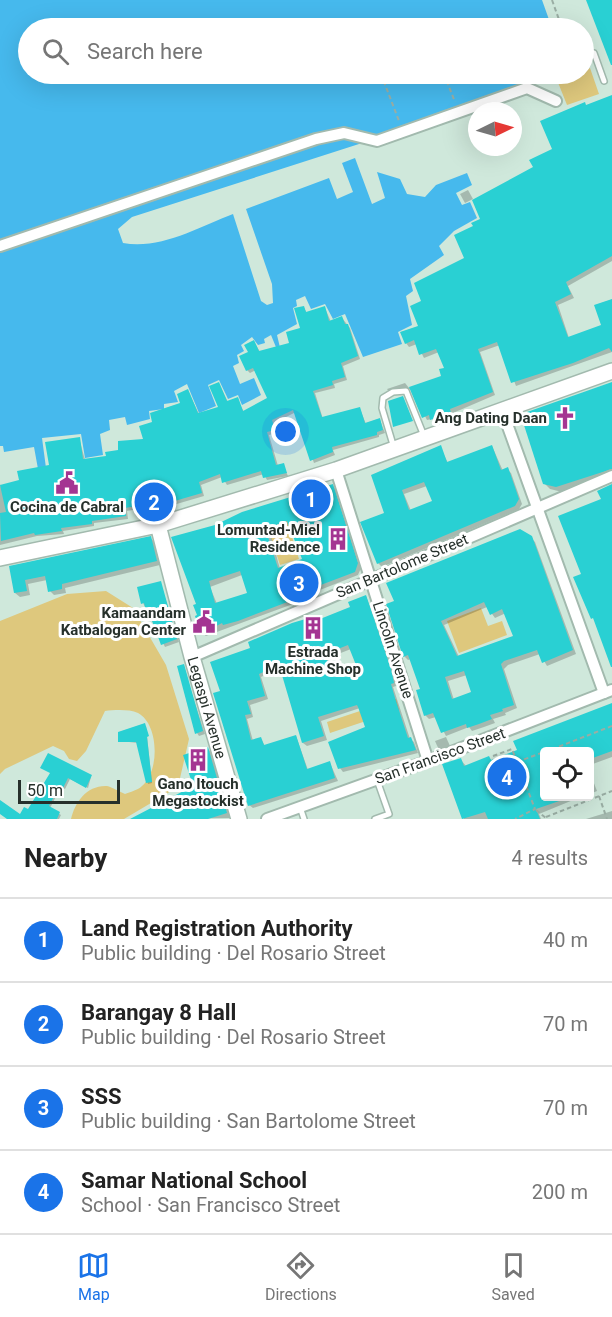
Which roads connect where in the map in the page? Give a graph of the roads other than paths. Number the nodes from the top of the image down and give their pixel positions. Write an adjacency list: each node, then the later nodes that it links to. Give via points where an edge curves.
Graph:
1 (594, 53): 2 (lane)
2 (604, 81)
3 (556, 101): 4 (street, via 527,88 377,141 345,133 316,139)
4 (0, 246)
5 (612, 371): 6 (street)
6 (502, 410): 7 (street); 11 (street)
7 (425, 438): 8 (street); 8 (lane, via 411,397 406,391 393,392 383,398 382,408)
8 (395, 449): 9 (street)
9 (336, 470): 12 (street); 14 (street, Lincoln Avenue)
10 (612, 476): 11 (street, San Bartolome Street)
11 (537, 507): 14 (street, San Bartolome Street); 16 (street)
12 (158, 525): 13 (street); 15 (street, Legaspi Avenue)
13 (0, 558)
14 (370, 580): 15 (street, San Bartolome Street); 17 (street, Lincoln Avenue)
15 (192, 657): 22 (street, Legaspi Avenue)
16 (608, 692): 17 (street, San Francisco Street)
17 (429, 761): 18 (street, San Francisco Street)
18 (377, 780): 19 (street, San Francisco Street); 20 (lane)
19 (300, 807): 21 (street, San Francisco Street); 23 (lane)
20 (390, 816): 24 (lane)
21 (274, 818)
22 (239, 819)
23 (304, 819)
24 (375, 819)

